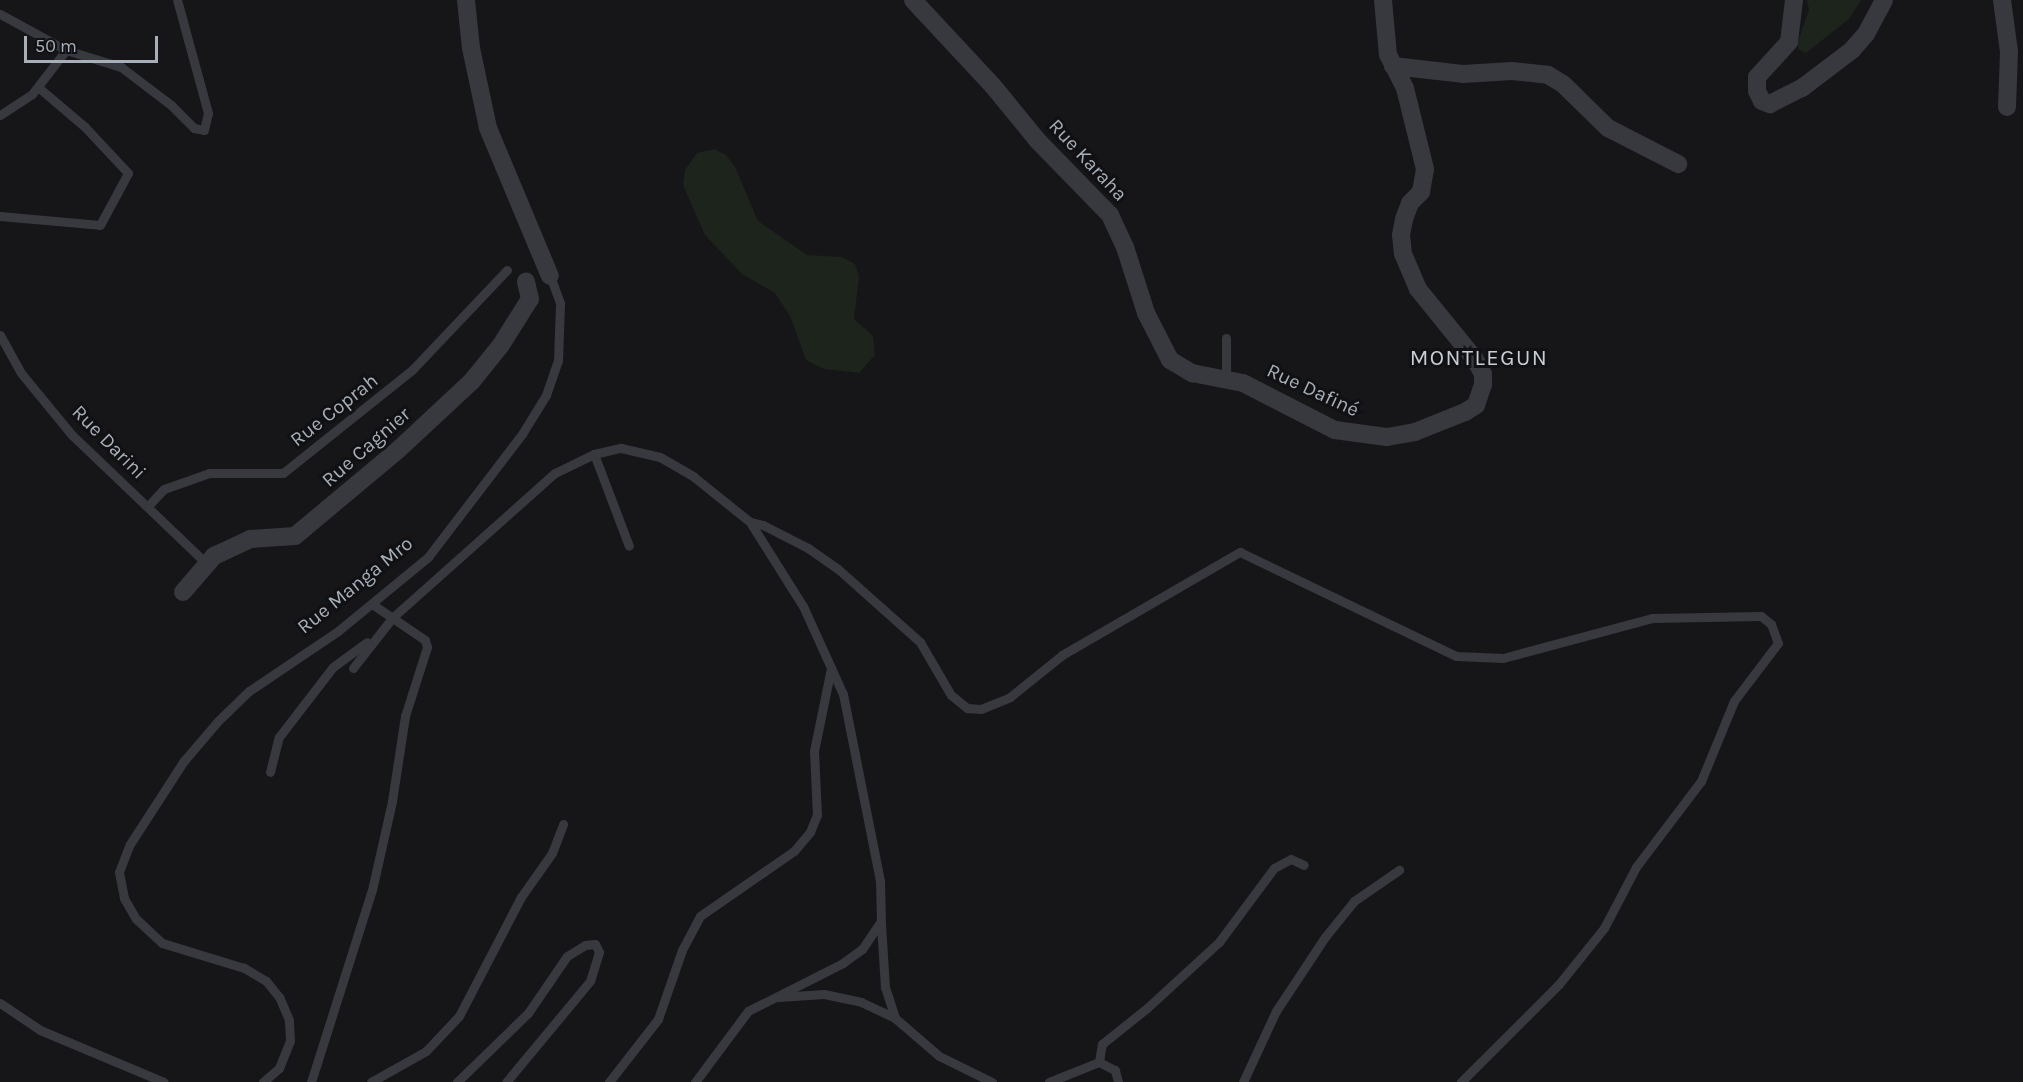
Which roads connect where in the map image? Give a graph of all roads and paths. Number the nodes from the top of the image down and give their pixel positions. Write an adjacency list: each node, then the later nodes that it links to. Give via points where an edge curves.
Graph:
1 (177, 0): 9 (lane, via 208,113 204,130 194,128 121,67)
2 (466, 0): 17 (street, Rue Manga Mro, via 488,128)
3 (913, 0): 21 (street, Rue Karaha, via 1038,141 1110,215 1125,247 1146,313 1170,360 1192,373)
4 (1383, 0): 10 (street, Rue Dafiné, via 1386,42)
5 (1794, 0): 6 (street, via 1789,42 1757,77 1757,91 1762,101 1770,104 1802,88 1852,50 1866,34)
6 (1884, 0)
7 (2002, 0): 12 (street, via 2009,52)
8 (0, 14): 9 (lane)
9 (66, 50): 11 (lane)
10 (1393, 66): 14 (street, via 1463,74 1539,72 1563,84 1608,128); 21 (street, Rue Dafiné, via 1405,88 1426,180 1404,219 1403,254 1418,289 1483,374 1480,398 1465,412 1415,432 1362,436 1335,430 1243,383)
11 (38, 87): 13 (lane); 15 (lane, via 86,127 128,173 100,225)
12 (2007, 107)
13 (0, 114)
14 (1678, 164)
15 (0, 216)
16 (507, 270): 23 (lane, Rue Coprah, via 412,370 283,473 209,473 164,489)
17 (550, 276): 28 (lane, Rue Manga Mro, via 560,303 561,327 558,362 546,395 515,444 428,558)
18 (525, 281): 26 (street, Rue Cagnier, via 530,299 501,345 472,381 398,450 295,536 250,539 214,556)
19 (0, 334): 23 (lane, Rue Darini, via 21,373 72,435)
20 (1226, 338): 21 (lane)
21 (1226, 381)
22 (594, 454): 24 (lane, via 621,448 660,457 694,477); 25 (lane); 29 (lane, via 555,473)
23 (148, 506): 26 (lane, Rue Darini)
24 (750, 522): 32 (lane, via 803,606); 54 (lane, via 799,543 838,569 920,642 951,695 967,708 981,709 1010,697 1062,655 1240,552 1403,628 1431,645 1472,658 1503,658 1653,618 1761,616 1771,624 1778,643 1734,701 1701,781 1636,867 1604,928 1559,984)
25 (629, 546)
26 (207, 564): 27 (street, Rue Cagnier)
27 (183, 592)
28 (372, 604): 29 (lane); 43 (lane, Rue Manga Mro, via 249,692 218,721 183,762 130,844 119,872 124,898 136,919 162,943 244,968 266,981 279,997 289,1020 290,1041 279,1068)
29 (392, 618): 30 (lane); 44 (lane, via 425,640 427,647 405,716 392,801 372,890)
30 (374, 636): 31 (lane); 33 (lane, via 333,667 311,695 279,737)
31 (353, 668)
32 (831, 668): 37 (lane, via 850,716 864,818 880,881); 48 (lane, via 814,752 817,815 810,832 794,851 700,916 682,950 658,1019)
33 (270, 772)
34 (563, 824): 45 (lane, via 552,853 520,897 459,1016 426,1051)
35 (1304, 865): 41 (lane, via 1291,859 1274,868 1212,948 1102,1044)
36 (1399, 870): 53 (lane, via 1354,902 1324,937 1276,1011)
37 (881, 921): 38 (lane, via 862,949 843,963); 40 (lane, via 885,987)
38 (774, 998): 40 (lane, via 824,994 861,1002); 49 (lane, via 748,1011 731,1029)
39 (0, 1003): 42 (lane, via 40,1030)
40 (895, 1018): 50 (lane, via 939,1056)
41 (1099, 1062): 51 (lane); 52 (lane, via 1114,1070)
42 (164, 1082)
43 (263, 1082)
44 (311, 1082)
45 (371, 1082)
46 (456, 1082): 47 (lane, via 528,1013 567,956 585,945 595,944 599,952 590,981)
47 (506, 1082)
48 (609, 1082)
49 (695, 1082)
50 (992, 1082)
51 (1049, 1082)
52 (1118, 1082)
53 (1243, 1082)
54 (1461, 1082)

